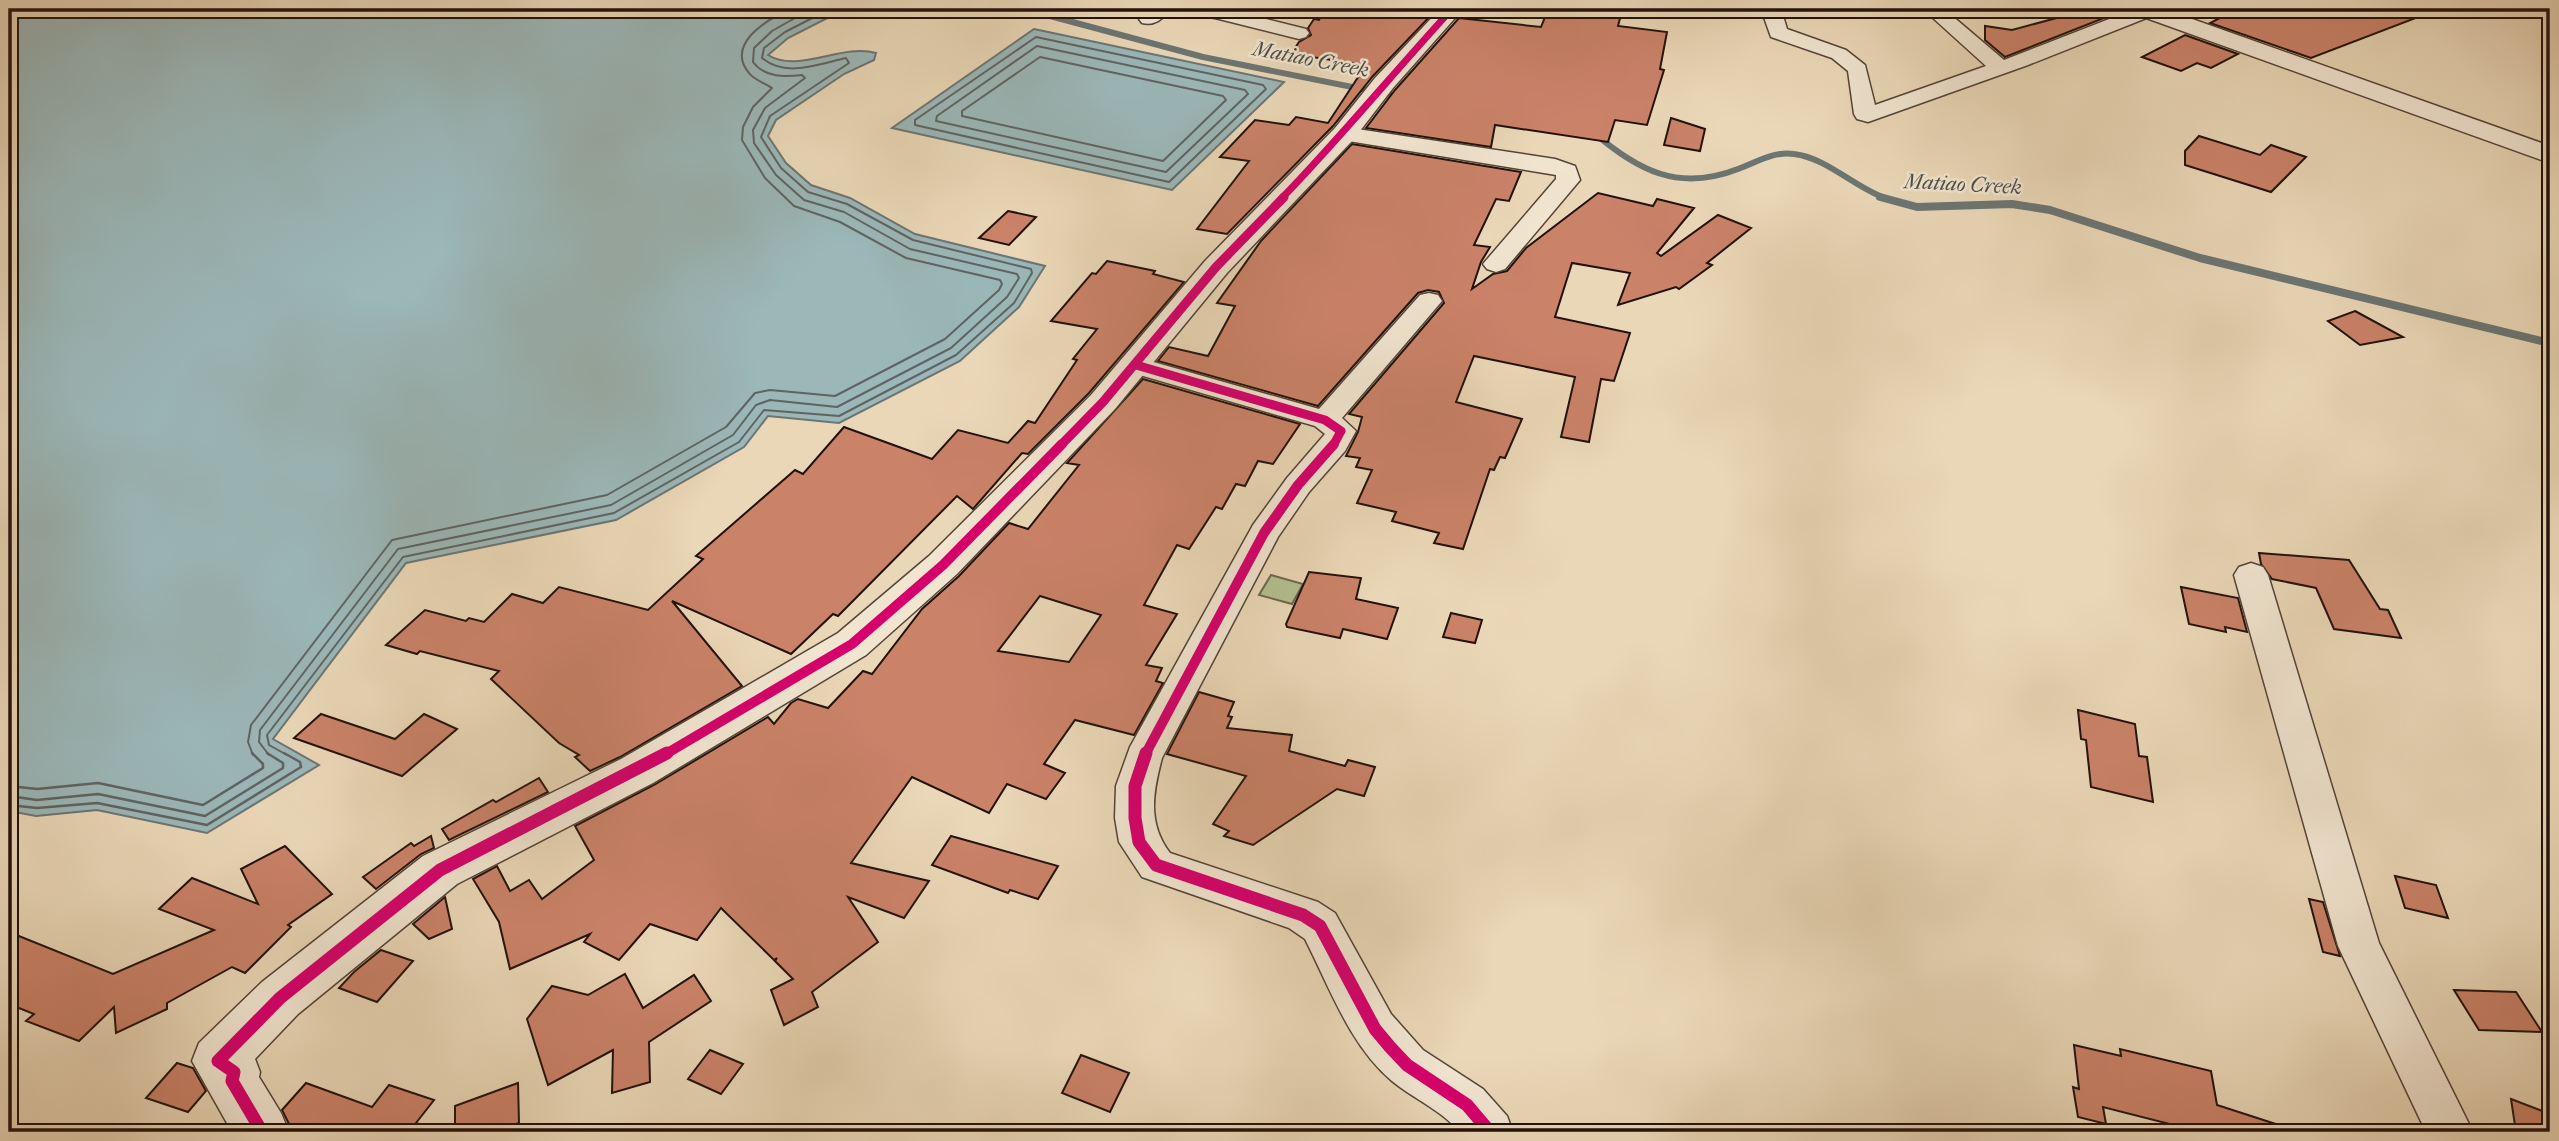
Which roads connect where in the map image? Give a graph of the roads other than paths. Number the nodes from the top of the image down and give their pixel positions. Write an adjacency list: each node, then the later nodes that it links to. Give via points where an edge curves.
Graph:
1 (1188, 9): 6 (street)
2 (1452, 9): 8 (street)
3 (1771, 9): 7 (street, via 1777,33 1839,54 1858,69 1866,115)
4 (1933, 9): 7 (street)
5 (2145, 10): 7 (street); 9 (street)
6 (1299, 33)
7 (2001, 68)
8 (1363, 109): 10 (street, via 1567,171 1568,180); 12 (street, via 1216,267)
9 (2550, 155)
10 (1496, 264)
11 (1429, 300): 13 (street)
12 (1136, 365): 13 (street); 15 (street, via 943,565 852,644 637,771 440,870 280,998 218,1061 234,1072 232,1081)
13 (1325, 420): 16 (street, via 1341,430 1334,444 1264,533 1143,758 1135,786 1139,842 1156,864 1303,915 1320,926 1375,1029 1407,1065 1467,1105)
14 (2252, 575): 17 (street, via 2359,946)
15 (262, 1132)
16 (1490, 1132)
17 (2449, 1132)

